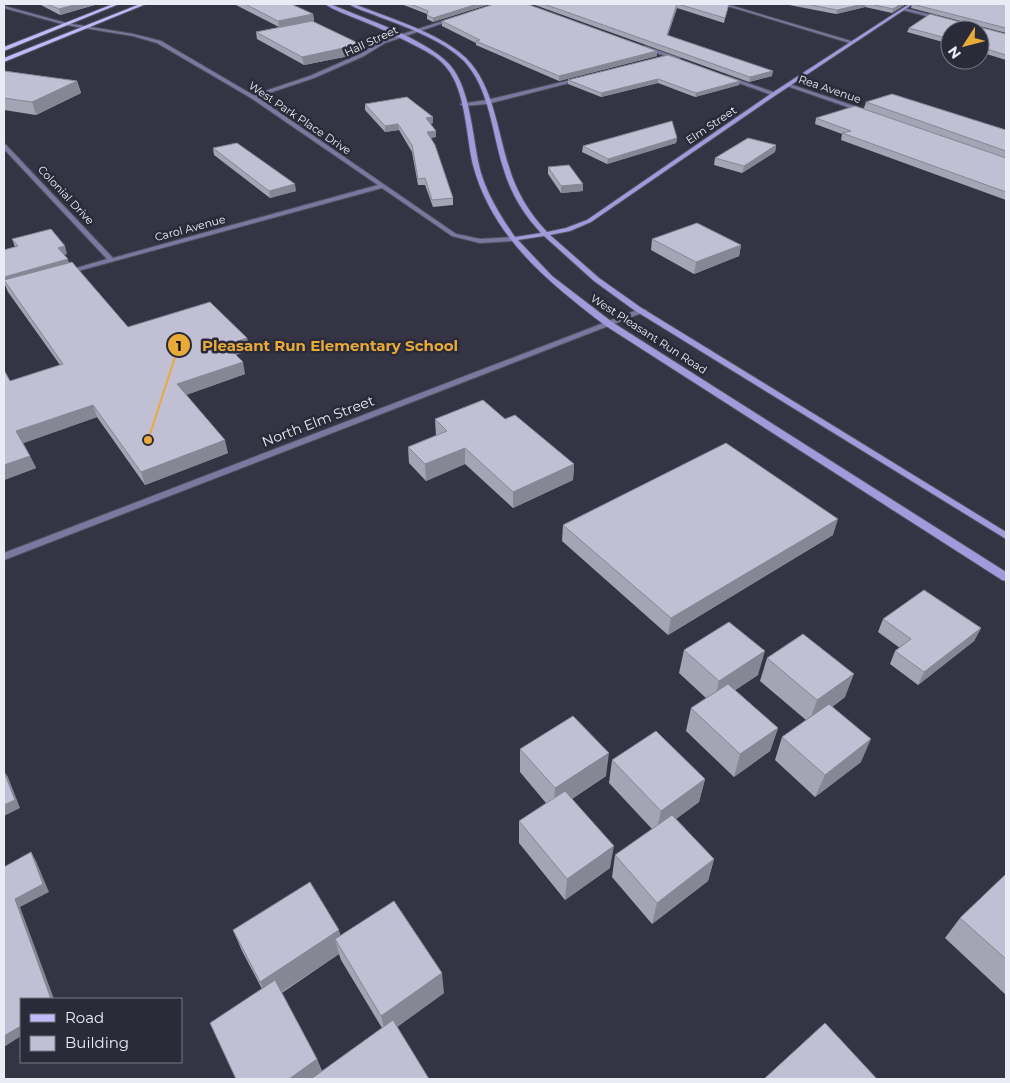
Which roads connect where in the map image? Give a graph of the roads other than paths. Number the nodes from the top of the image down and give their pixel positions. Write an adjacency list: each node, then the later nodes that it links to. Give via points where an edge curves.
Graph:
1 (117, 4): 11 (main road)
2 (144, 4): 12 (main road)
3 (326, 4): 14 (main road, West Pleasant Run Road)
4 (351, 4): 13 (main road, West Pleasant Run Road)
5 (724, 4): 15 (street)
6 (911, 4): 8 (main road, Elm Street)
7 (4, 7): 11 (street, West Park Place Drive)
8 (904, 9): 10 (street); 15 (main road, Elm Street)
9 (460, 16): 13 (street, Hall Street)
10 (943, 20)
11 (66, 24): 12 (street, West Park Place Drive); 17 (main road)
12 (85, 27): 20 (main road); 26 (street, West Park Place Drive, via 159,42)
13 (414, 31): 14 (street, Hall Street); 27 (main road, West Pleasant Run Road, via 464,59 475,73)
14 (399, 36): 26 (street, Hall Street, via 312,77); 28 (main road, West Pleasant Run Road, via 429,51 449,67)
15 (852, 42): 24 (main road, Elm Street)
16 (640, 46): 18 (street)
17 (4, 49)
18 (667, 56): 19 (street); 21 (street)
19 (659, 58)
20 (4, 60)
21 (685, 62)
22 (721, 75): 25 (street)
23 (590, 76): 27 (street)
24 (789, 85): 25 (main road, Elm Street); 29 (street, Rea Avenue)
25 (774, 94): 32 (main road, Elm Street, via 589,220 568,230)
26 (253, 97): 31 (street, West Park Place Drive)
27 (487, 102): 28 (street); 32 (main road, West Pleasant Run Road, via 511,182 526,212)
28 (463, 104): 33 (main road, West Pleasant Run Road, via 479,175 490,202)
29 (870, 114)
30 (4, 146): 34 (street, Colonial Drive)
31 (382, 186): 33 (street, West Park Place Drive, via 454,235 480,241); 34 (street, Carol Avenue)
32 (544, 234): 33 (main road, Elm Street); 36 (main road, West Pleasant Run Road, via 582,268)
33 (513, 239): 37 (main road, West Pleasant Run Road, via 548,277)
34 (112, 260): 35 (street, Carol Avenue)
35 (58, 274)
36 (643, 311): 37 (street, North Elm Street); 38 (main road, West Pleasant Run Road)
37 (609, 324): 39 (street, North Elm Street); 40 (main road, West Pleasant Run Road)
38 (1006, 536)
39 (4, 557)
40 (1006, 577)

